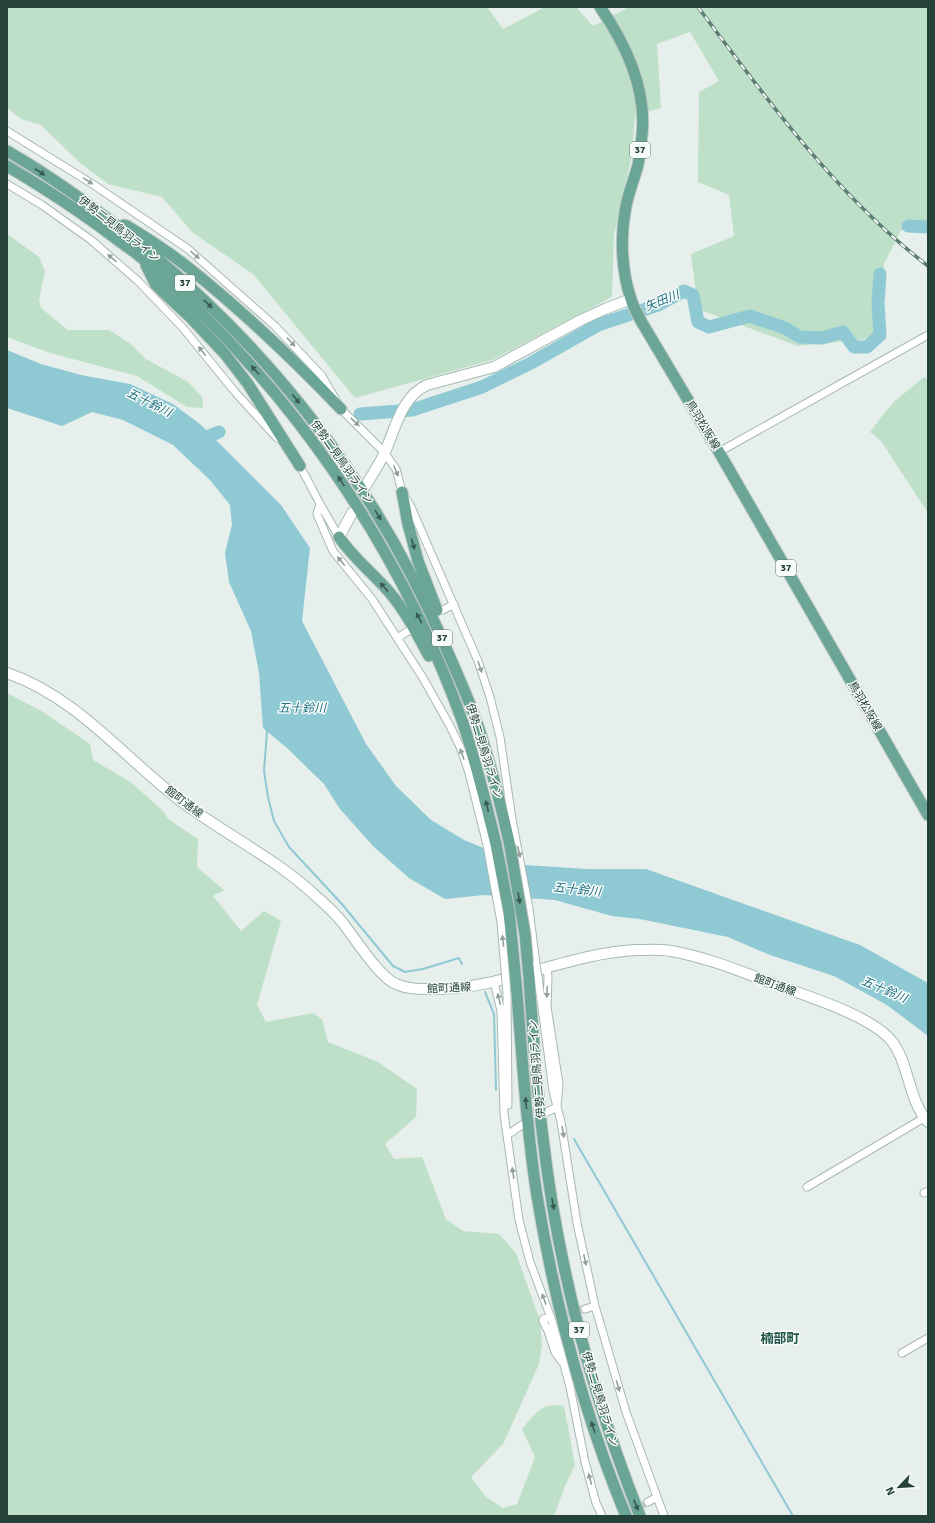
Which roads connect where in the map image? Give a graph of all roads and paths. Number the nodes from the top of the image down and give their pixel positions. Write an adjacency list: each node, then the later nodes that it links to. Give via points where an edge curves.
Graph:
1 (600, 7): 8 (main road, 鳥羽松阪線 / 37, via 630,62 642,109 638,162 625,211 623,234 624,267)
2 (7, 131): 10 (street, one-way to 10, via 94,185 188,249 275,326 322,376)
3 (7, 151): 6 (main road, 伊勢二見鳥羽ライン / 37, one-way to 6)
4 (7, 166): 7 (main road, 伊勢二見鳥羽ライン / 37, via 98,224)
5 (7, 184): 13 (street, one-way to 5, via 183,328 138,281 91,240)
6 (112, 221): 10 (main road, via 127,226 184,264 298,365); 24 (main road, 伊勢二見鳥羽ライン / 37, one-way to 24, via 203,299 251,346 334,447 367,496 413,576 462,683)
7 (142, 258): 13 (main road, via 156,285 225,354 248,384); 25 (main road, 伊勢二見鳥羽ライン / 37, one-way to 7, via 464,726 421,622 381,544 353,499 282,401 242,355 200,311)
8 (631, 299): 11 (main road, via 581,320 494,367 420,388 410,398 395,424); 12 (main road, 鳥羽松阪線 / 37, via 641,321)
9 (928, 335): 12 (street)
10 (341, 409): 11 (street, one-way to 11)
11 (384, 452): 14 (main road); 15 (street, one-way to 15, via 396,469)
12 (719, 452): 26 (main road, 鳥羽松阪線 / 37)
13 (300, 466): 16 (street)
14 (366, 484)
15 (402, 492): 19 (street); 24 (main road, one-way to 24, via 418,561 464,680)
16 (320, 504): 18 (street); 22 (street, one-way to 16, via 372,599 333,551 317,514)
17 (352, 513): 18 (main road)
18 (339, 537): 25 (main road, one-way to 18, via 434,667 405,613 378,580 348,551)
19 (454, 604): 20 (street); 28 (street, one-way to 28, bridge, via 478,661 500,737 512,819 530,909)
20 (444, 610)
21 (410, 630): 22 (street)
22 (397, 638): 34 (street, one-way to 22, bridge, via 507,974 501,922 487,845 461,749 440,706)
23 (7, 673): 29 (main road, 館町通線, via 49,692 70,705 181,801 285,870 336,915 382,973 393,983 405,987 435,989 473,987)
24 (478, 726): 28 (main road, 伊勢二見鳥羽ライン / 37, one-way to 28, bridge, via 510,846 524,934)
25 (468, 744): 45 (main road, 伊勢二見鳥羽ライン / 37, one-way to 25, bridge, via 584,1398 553,1280 528,1128 509,912 482,786)
26 (928, 815)
27 (548, 972): 29 (main road, 館町通線); 30 (street, one-way to 30, via 547,1008 559,1084); 32 (main road, 館町通線, via 602,954 668,950 699,957 841,1009 880,1030 894,1044 917,1107)
28 (535, 978): 30 (street); 46 (main road, 伊勢二見鳥羽ライン / 37, one-way to 46, via 543,1138 565,1271 596,1389)
29 (494, 982): 34 (street, one-way to 29, via 501,1011)
30 (557, 1107): 31 (street); 36 (street, one-way to 36, via 577,1223)
31 (545, 1113)
32 (926, 1120): 35 (street)
33 (522, 1125): 34 (street)
34 (507, 1136): 41 (street, one-way to 34, via 523,1238)
35 (807, 1187)
36 (595, 1306): 37 (street); 42 (street, one-way to 42, via 626,1412)
37 (585, 1309)
38 (547, 1318): 41 (street, via 543,1321 554,1352)
39 (928, 1338): 40 (street)
40 (902, 1353)
41 (565, 1366): 44 (street, one-way to 41, via 585,1462)
42 (657, 1497): 43 (street); 47 (street)
43 (648, 1502)
44 (602, 1516)
45 (626, 1516)
46 (640, 1516)
47 (664, 1516)

